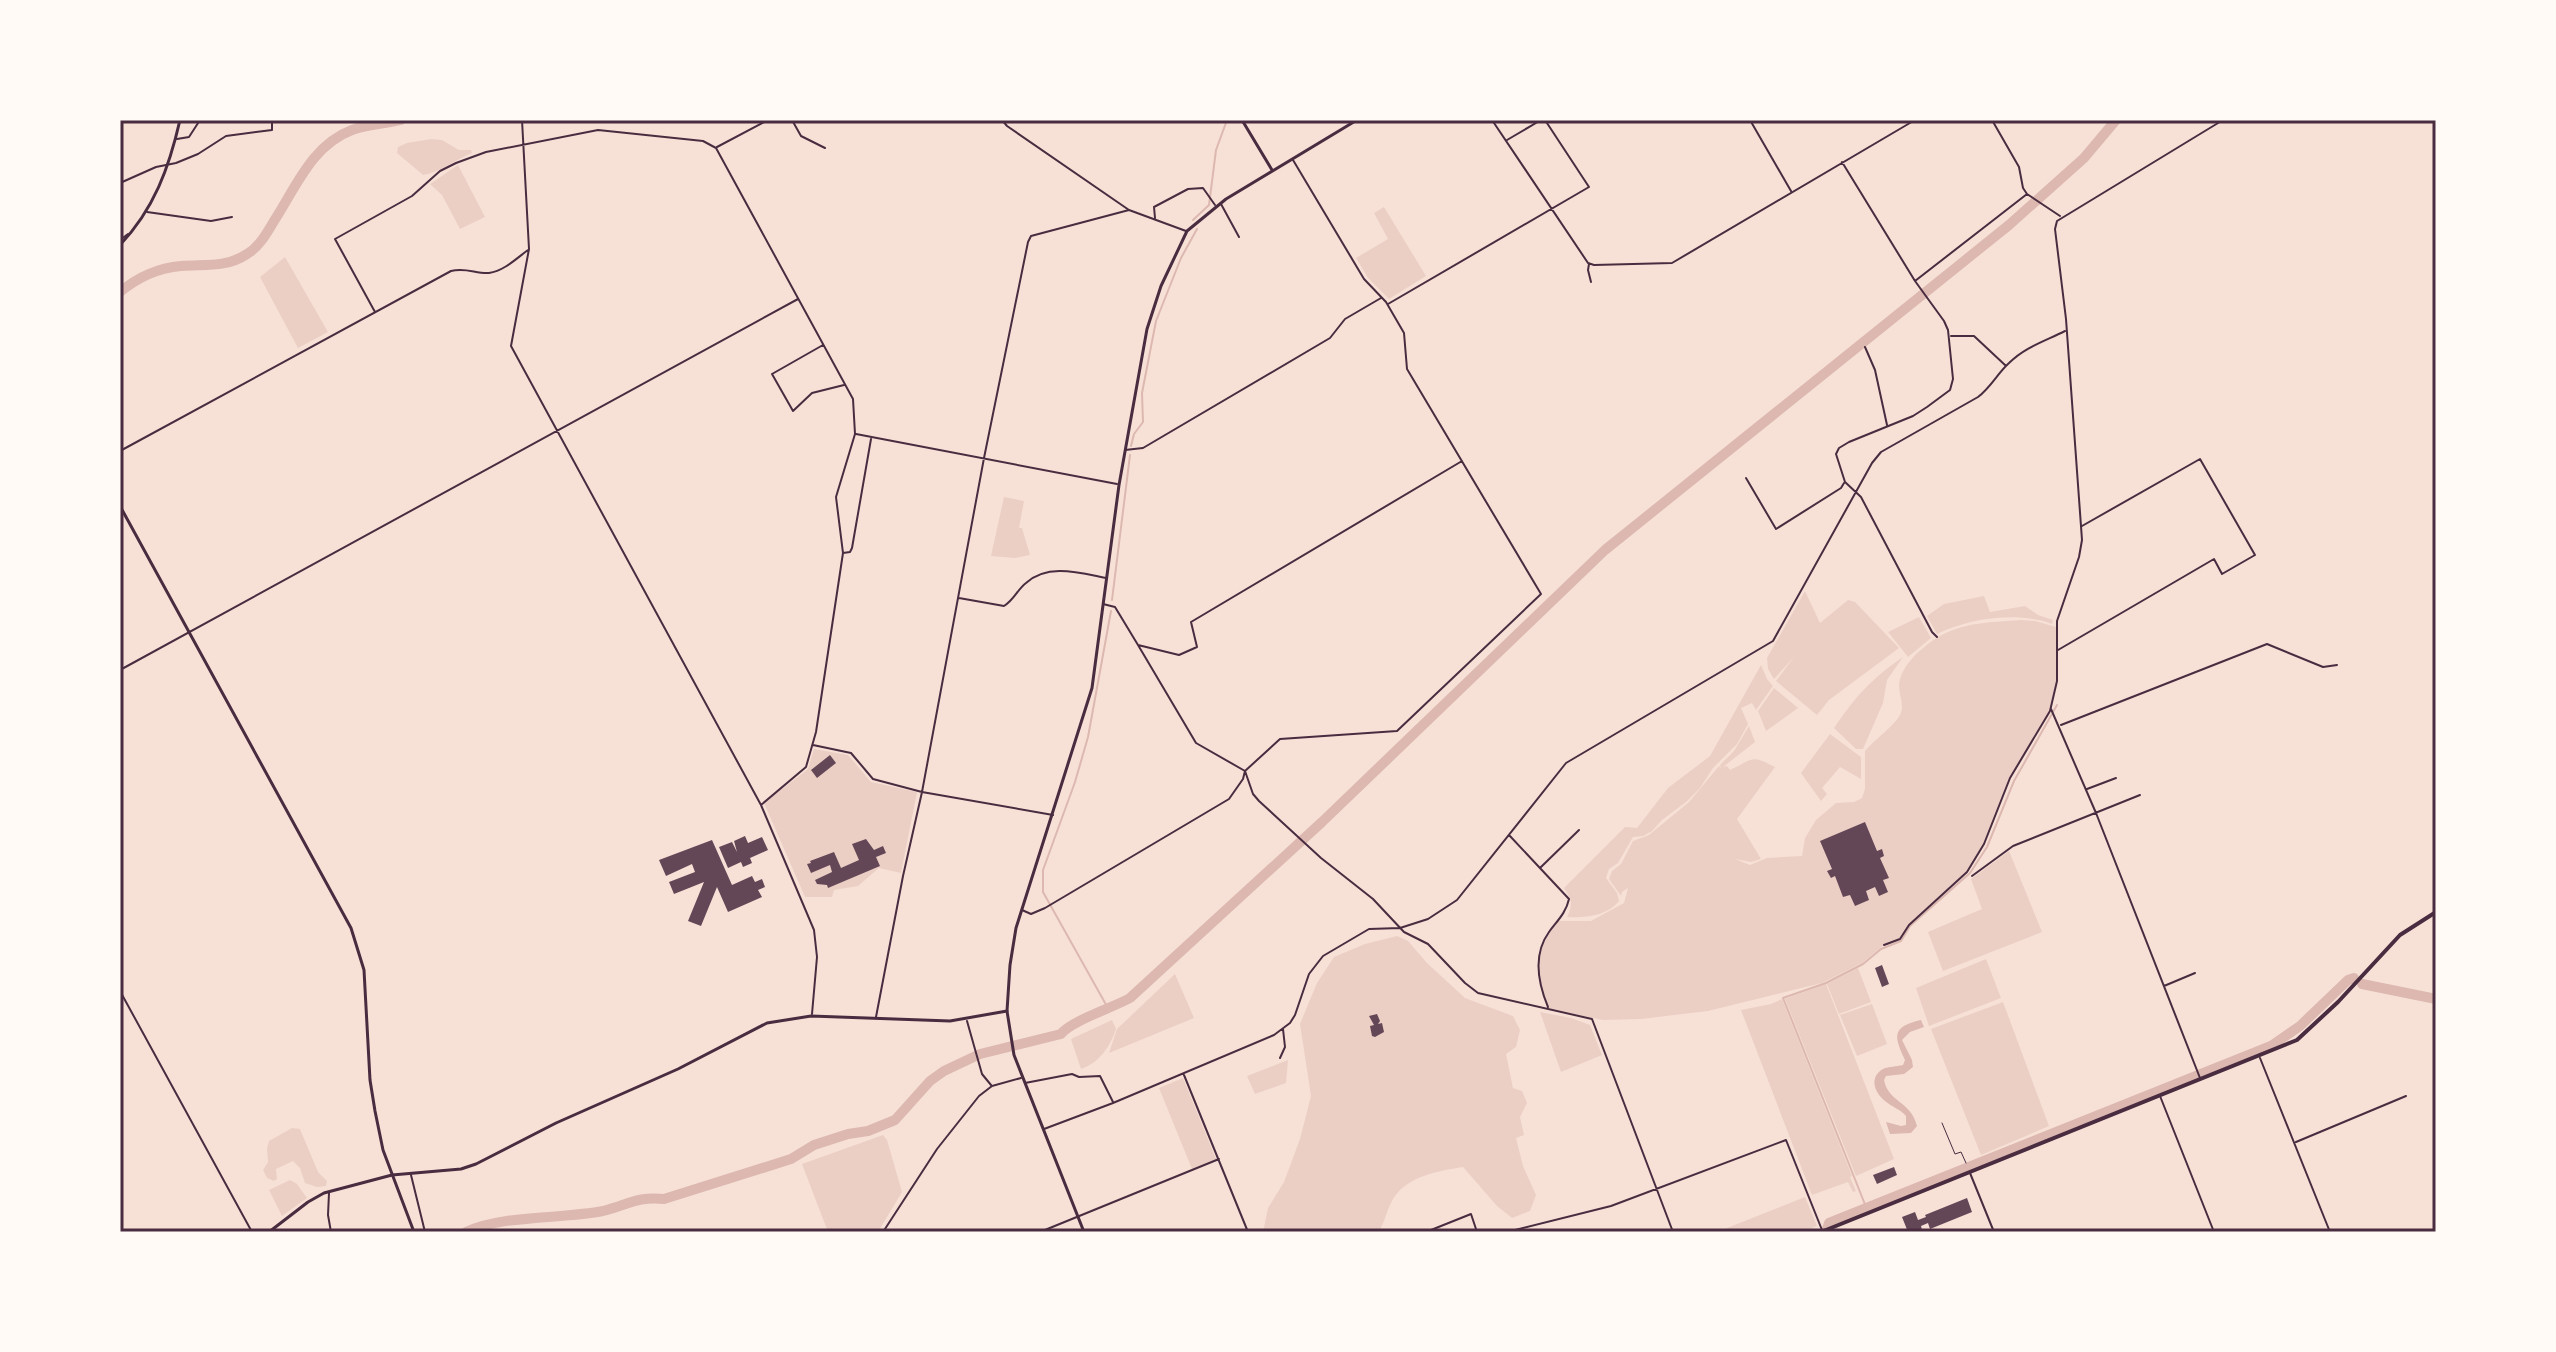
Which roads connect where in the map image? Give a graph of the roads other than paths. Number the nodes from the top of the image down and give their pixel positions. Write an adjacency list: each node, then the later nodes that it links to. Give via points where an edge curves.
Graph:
1 (180, 120): 16 (main road)
2 (200, 120): 16 (street, via 189,137)
3 (272, 120): 23 (street, via 272,130 226,136 198,154)
4 (522, 120): 18 (street)
5 (768, 120): 19 (street)
6 (792, 120): 20 (street, via 801,136)
7 (1002, 120): 30 (street)
8 (1242, 120): 24 (main road)
9 (1357, 120): 21 (main road)
10 (1492, 120): 17 (street)
11 (1543, 120): 17 (street); 29 (street, via 1589,187)
12 (1750, 120): 26 (street)
13 (1915, 120): 22 (street)
14 (1992, 120): 27 (street, via 2019,167)
15 (2223, 120): 33 (street)
16 (176, 139): 23 (main road)
17 (1506, 141): 29 (street)
18 (522, 144): 19 (street, via 598,130 703,141); 38 (street); 45 (street, via 440,171 412,196 335,239)
19 (716, 148): 43 (street)
20 (825, 148)
21 (1292, 158): 24 (main road); 42 (street, via 1364,279)
22 (1842, 162): 26 (street); 40 (street)
23 (169, 163): 25 (street); 31 (main road)
24 (1272, 170): 28 (main road)
25 (120, 183)
26 (1792, 192): 39 (street, via 1672,263)
27 (2028, 195): 33 (street); 40 (street)
28 (1218, 205): 34 (street, via 1198,187 1188,189 1154,207); 35 (main road); 36 (street)
29 (1551, 208): 39 (street); 44 (street)
30 (1129, 210): 34 (street); 58 (street, via 1031,236)
31 (147, 212): 32 (street, via 211,221); 37 (main road)
32 (232, 217)
33 (2061, 217): 46 (street, via 2055,229)
34 (1155, 219): 35 (street)
35 (1187, 231): 56 (main road, via 1147,329)
36 (1239, 237)
37 (120, 243)
38 (529, 249): 45 (street, via 489,273 451,271); 53 (street, via 511,346)
39 (1589, 264): 41 (street)
40 (1915, 281): 47 (street, via 1944,321)
41 (1591, 282)
42 (1382, 297): 44 (street); 56 (street, via 1345,319 1317,346 1143,448)
43 (799, 298): 48 (street); 53 (street)
44 (1387, 305): 59 (street, via 1404,333 1407,369)
45 (375, 312): 57 (street)
46 (2065, 331): 50 (street, via 2023,350); 65 (street)
47 (1948, 337): 50 (street, via 1974,336); 52 (street, via 1950,390 1913,416)
48 (824, 345): 51 (street); 51 (street, via 772,374 793,411 812,393)
49 (1865, 347): 52 (street)
50 (2006, 365): 63 (street, via 1978,397 1881,452)
51 (845, 384): 54 (street, via 853,399)
52 (1887, 426): 61 (street, via 1839,448 1837,461)
53 (557, 432): 70 (street); 84 (street)
54 (855, 434): 55 (street); 66 (street, via 836,497)
55 (871, 437): 58 (street); 66 (street, via 852,548)
56 (1125, 450): 62 (main road)
57 (120, 451)
58 (984, 458): 62 (street); 68 (street)
59 (1464, 460): 72 (street, via 1191,622 1197,647 1179,655); 79 (street, via 1541,594 1397,731 1284,738)
60 (1746, 478): 61 (street, via 1776,529)
61 (1845, 482): 63 (street)
62 (1119, 485): 67 (main road)
63 (1857, 492): 71 (street); 88 (street, via 1773,641 1566,763)
64 (120, 506): 70 (main road)
65 (2081, 526): 73 (street, via 2079,557 2057,621); 73 (street, via 2200,459 2255,555 2222,574 2214,559)
66 (843, 553): 78 (street)
67 (1106, 578): 68 (street, via 1063,570 1029,580 1012,601 1000,606); 69 (main road)
68 (958, 598): 82 (street)
69 (1103, 604): 72 (street, via 1115,607); 86 (main road, via 1092,688)
70 (188, 633): 75 (street); 118 (main road, via 360,951 370,1080)
71 (1937, 637)
72 (1138, 645): 79 (street, via 1196,743)
73 (2057, 651): 76 (street)
74 (2337, 665): 77 (street, via 2323,667 2267,644)
75 (120, 670)
76 (2051, 708): 77 (street); 94 (street, via 2010,778 1967,872 1900,939)
77 (2060, 726): 81 (street)
78 (812, 745): 82 (street, via 851,753 873,779); 84 (street, via 806,767)
79 (1245, 771): 91 (street, via 1229,799 1045,908 1031,914); 93 (street, via 1256,798)
80 (2116, 778): 81 (street)
81 (2086, 790): 85 (street)
82 (922, 792): 86 (street); 101 (street)
83 (2140, 795): 85 (street)
84 (761, 805): 100 (street, via 814,930)
85 (2096, 813): 90 (street, via 2013,846); 96 (street)
86 (1053, 815): 91 (main road)
87 (1579, 830): 89 (street)
88 (1509, 834): 89 (street); 93 (street, via 1457,900 1428,919)
89 (1541, 868): 98 (street, via 1569,899 1538,956)
90 (1972, 876)
91 (1022, 910): 99 (main road, via 1013,943)
92 (2436, 912): 104 (main road, via 2400,935 2297,1040)
93 (1400, 928): 98 (street, via 1428,944 1478,993); 103 (street, via 1369,929 1323,956 1309,974 1295,1015)
94 (1884, 945)
95 (2195, 973): 96 (street)
96 (2164, 986): 108 (street)
97 (120, 991): 124 (street)
98 (1549, 1009): 119 (street, via 1592,1019)
99 (1007, 1011): 102 (main road); 107 (main road)
100 (811, 1016): 101 (main road); 117 (main road, via 767,1023 476,1164)
101 (876, 1018): 102 (main road)
102 (967, 1019): 109 (street, via 982,1074)
103 (1283, 1028): 105 (street); 106 (street)
104 (2260, 1057): 108 (main road); 114 (street)
105 (1280, 1058)
106 (1184, 1074): 112 (street); 115 (street)
107 (1024, 1080): 109 (street); 112 (street, via 1100,1076); 113 (main road)
108 (2201, 1080): 110 (main road)
109 (992, 1086): 129 (street, via 937,1149)
110 (2160, 1096): 116 (main road); 138 (street)
111 (2406, 1096): 114 (street)
112 (1113, 1103): 113 (street)
113 (1044, 1129): 121 (main road)
114 (2295, 1143): 122 (street)
115 (1219, 1159): 121 (street); 132 (street)
116 (1969, 1172): 123 (main road); 137 (street)
117 (411, 1173): 118 (main road); 128 (street)
118 (392, 1175): 120 (main road); 127 (main road)
119 (1657, 1188): 123 (street, via 1786,1140); 135 (street, via 1611,1206); 136 (street)
120 (329, 1192): 125 (main road); 126 (street)
121 (1078, 1217): 130 (street); 131 (main road)
122 (2329, 1230): 139 (street)
123 (1824, 1231)
124 (252, 1232)
125 (269, 1232)
126 (331, 1232)
127 (414, 1232)
128 (425, 1232)
129 (883, 1232)
130 (1040, 1232)
131 (1084, 1232)
132 (1248, 1232)
133 (1426, 1232): 134 (street, via 1471,1214)
134 (1477, 1232)
135 (1507, 1232)
136 (1673, 1232)
137 (1994, 1232)
138 (2214, 1232)
139 (2321, 1232)

